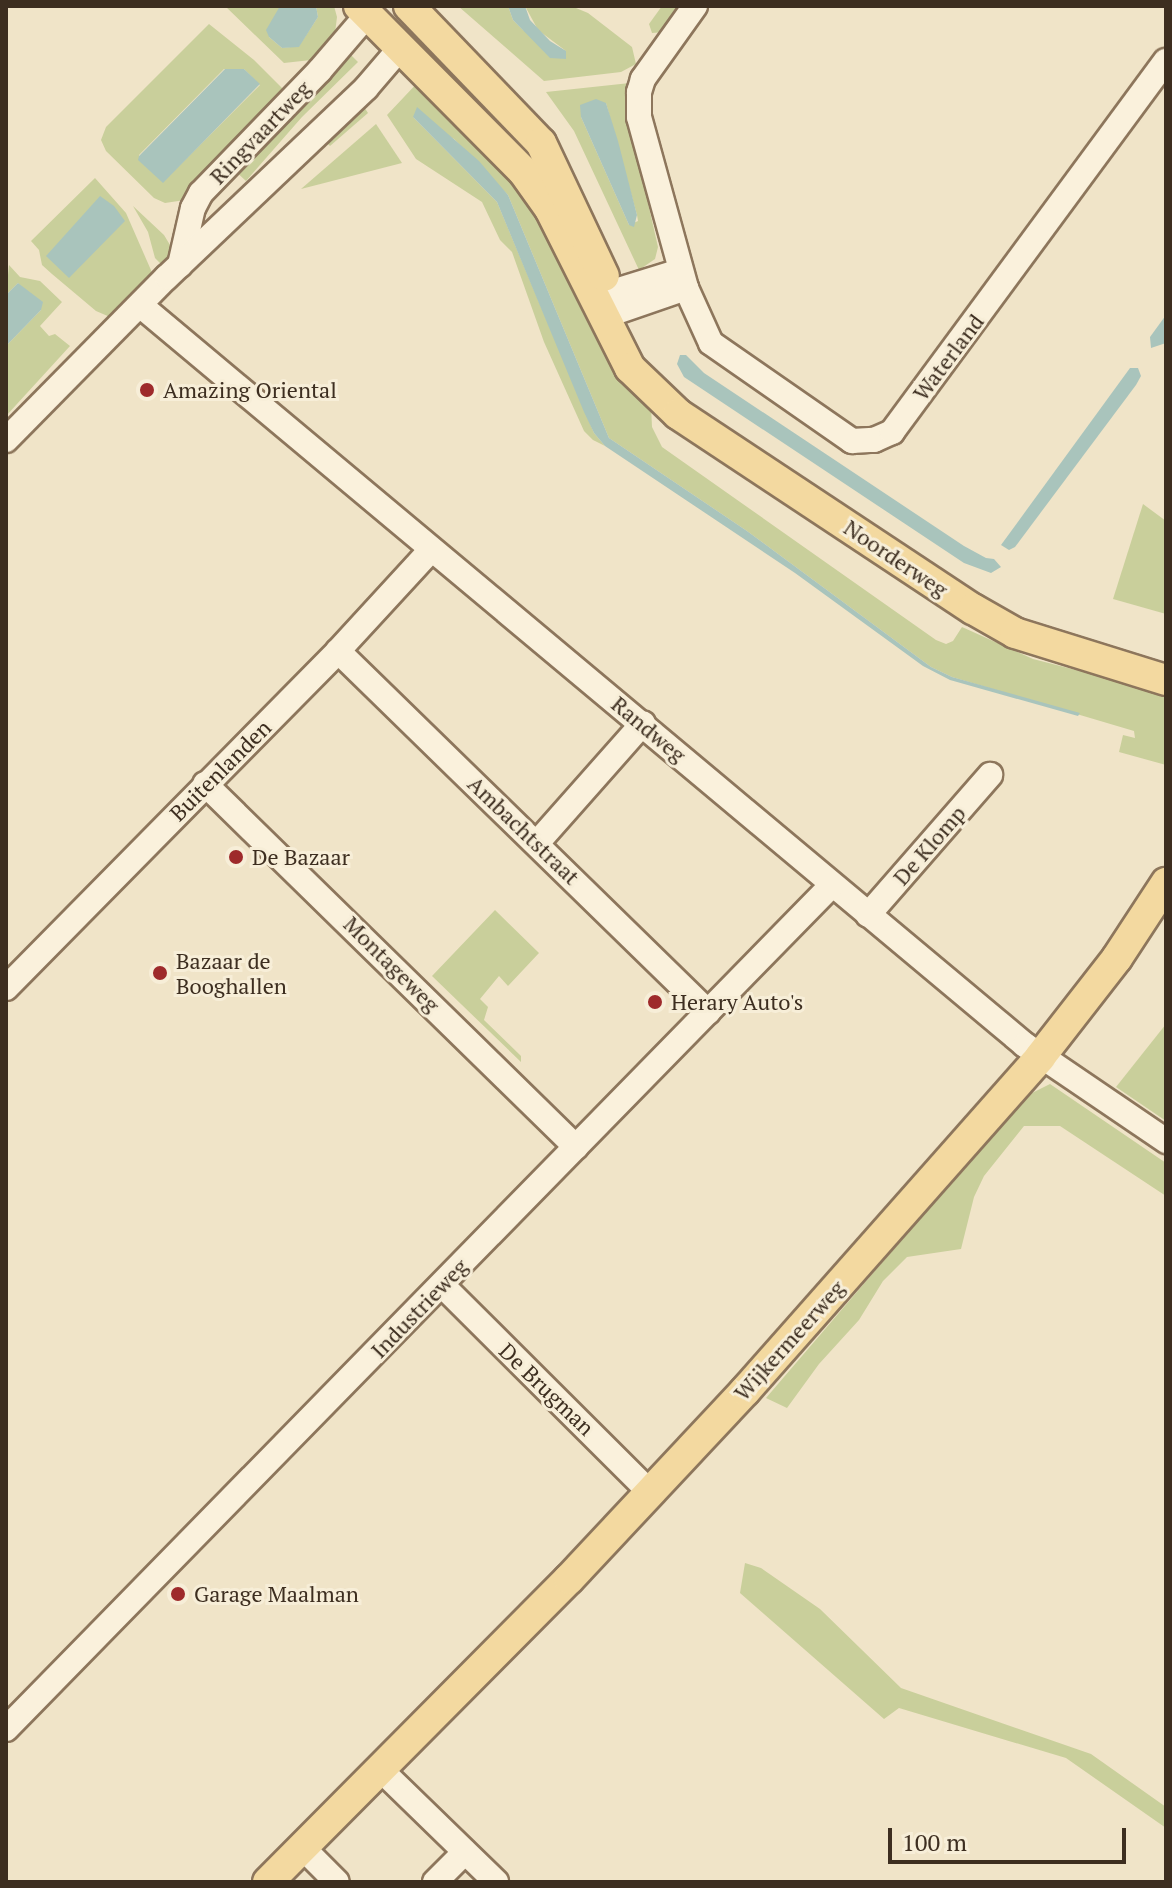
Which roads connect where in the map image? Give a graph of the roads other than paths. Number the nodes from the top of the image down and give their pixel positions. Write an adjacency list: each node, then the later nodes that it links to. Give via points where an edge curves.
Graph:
1 (695, 6): 7 (street, Waterland, via 639,92 639,117)
2 (368, 9): 4 (main road, Noorderweg); 6 (street, Ringvaartweg, via 320,70 201,193)
3 (424, 11): 4 (main road, Noorderweg); 9 (main road, Noorderweg, via 541,143)
4 (402, 46): 6 (street, Ringvaartweg, via 366,88); 9 (main road, Noorderweg, via 523,171)
5 (1166, 61): 7 (street, Waterland, via 892,432 852,441 735,361 711,343)
6 (180, 265): 8 (street, Ringvaartweg)
7 (683, 279): 9 (street)
8 (140, 305): 10 (street, Ringvaartweg); 11 (street, Randweg)
9 (606, 305): 13 (main road, Noorderweg, via 650,389 678,414 1001,625 1057,649)
10 (6, 440)
11 (431, 550): 12 (street, Buitenlanden); 14 (street, Randweg)
12 (338, 651): 16 (street, Buitenlanden); 17 (street, Ambachtstraat)
13 (1166, 680)
14 (643, 723): 17 (street); 19 (street, Randweg)
15 (990, 775): 20 (street, De Klomp)
16 (205, 784): 21 (street, Buitenlanden); 25 (street, Montageweg)
17 (537, 843): 22 (street, Ambachtstraat)
18 (1166, 883): 23 (main road, Wijkermeerweg, via 1117,958)
19 (832, 885): 20 (street, Randweg); 22 (street, Industrieweg)
20 (868, 915): 23 (street, Randweg)
21 (6, 988)
22 (708, 1012): 25 (street, Industrieweg)
23 (1040, 1057): 24 (street, Randweg); 27 (main road, Wijkermeerweg)
24 (1166, 1141)
25 (576, 1147): 26 (street, Industrieweg)
26 (442, 1285): 27 (street, De Brugman); 28 (street, Industrieweg)
27 (651, 1493): 29 (main road, Wijkermeerweg)
28 (6, 1729)
29 (380, 1769): 30 (main road, Wijkermeerweg); 31 (street)
30 (302, 1847): 32 (main road, Wijkermeerweg); 33 (street)
31 (465, 1852): 34 (street); 35 (street)
32 (268, 1882)
33 (337, 1882)
34 (435, 1882)
35 (496, 1882)

